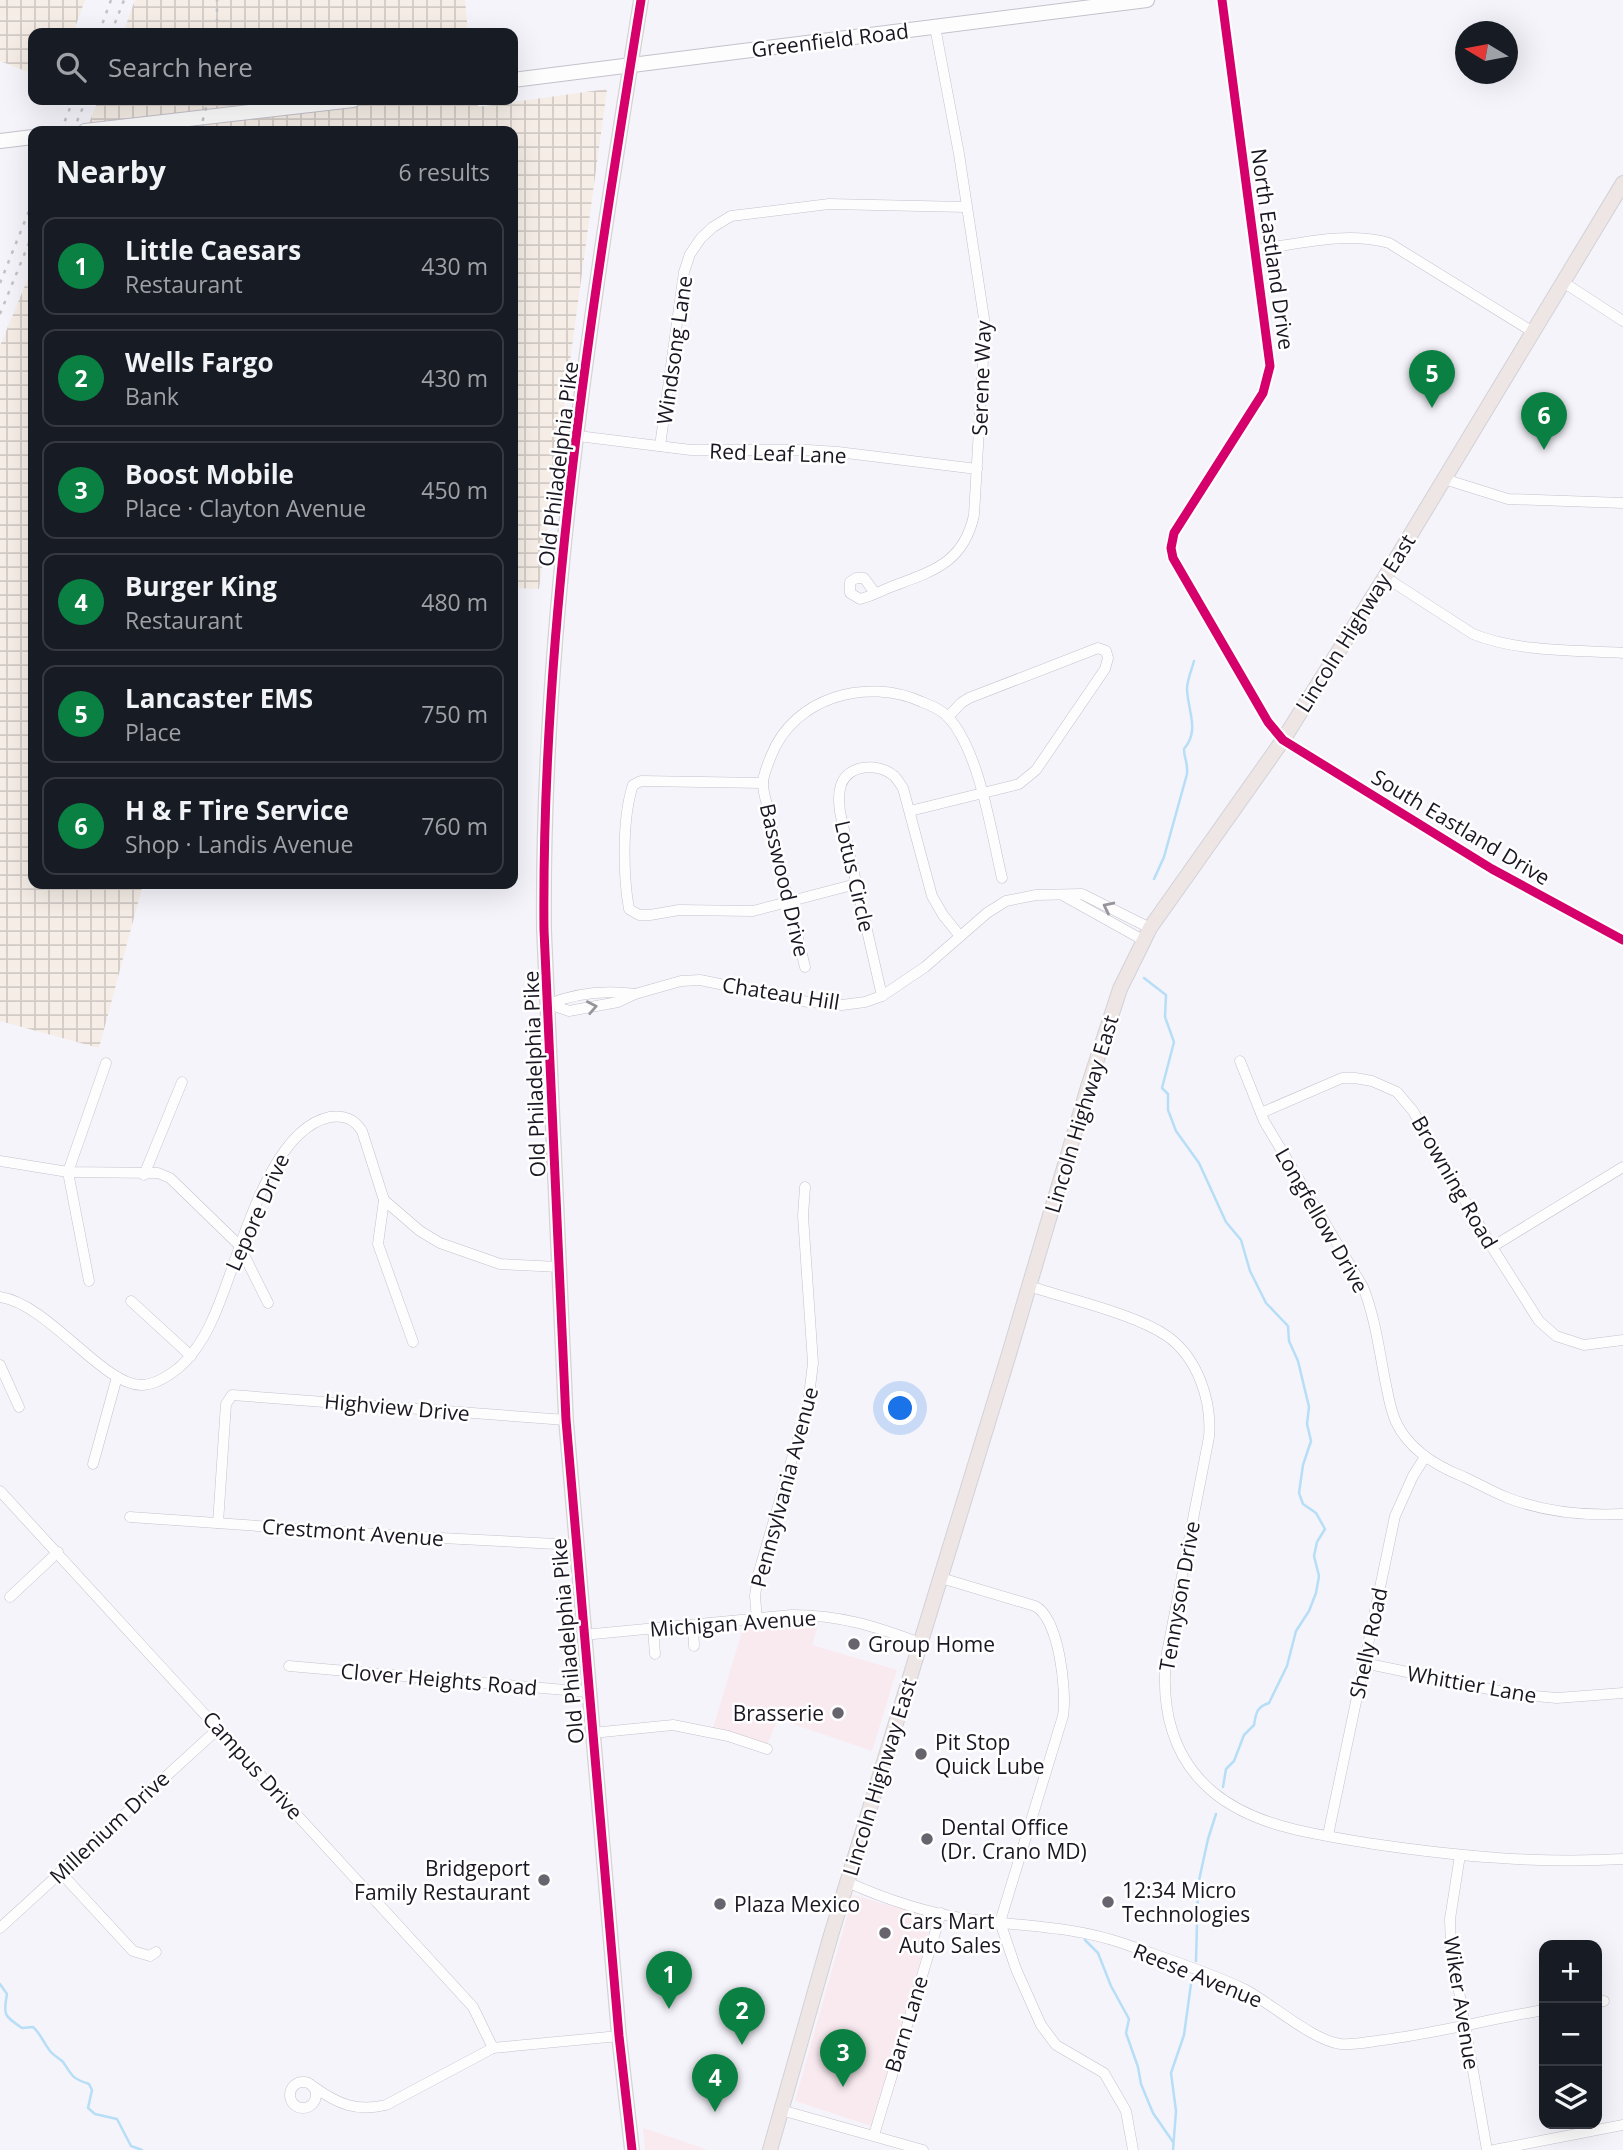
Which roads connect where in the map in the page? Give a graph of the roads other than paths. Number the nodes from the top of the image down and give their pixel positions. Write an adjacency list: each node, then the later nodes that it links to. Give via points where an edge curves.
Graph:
1 (640, 0): 5 (main road, Old Philadelphia Pike)
2 (1147, 0): 4 (main road, Greenfield Road)
3 (1222, 0): 13 (street, North Eastland Drive)
4 (935, 27): 5 (main road, Greenfield Road); 12 (street, Serene Way)
5 (630, 64): 6 (main road, Greenfield Road); 17 (main road, Old Philadelphia Pike)
6 (518, 79)
7 (310, 105): 8 (main road)
8 (128, 126)
9 (28, 138): 10 (main road)
10 (0, 141)
11 (1623, 183): 14 (main road, Lincoln Highway East)
12 (966, 207): 18 (street, Windsong Lane, via 829,204 731,216 713,227 690,254 684,272); 19 (street, Serene Way, via 985,325)
13 (1255, 250): 16 (street, via 1373,238); 26 (street, North Eastland Drive, via 1269,352 1268,380 1174,533 1171,548 1237,669)
14 (1563, 282): 15 (street); 16 (main road, Lincoln Highway East)
15 (1623, 321)
16 (1533, 332): 20 (main road, Lincoln Highway East)
17 (578, 436): 18 (street, Red Leaf Lane); 38 (main road, Old Philadelphia Pike, via 563,563 545,827)
18 (660, 446): 19 (street, Red Leaf Lane, via 714,451 808,450)
19 (978, 469): 23 (street, Serene Way, via 974,515 961,548 949,561 925,574)
20 (1444, 479): 21 (street, via 1508,499); 22 (main road, Lincoln Highway East)
21 (1623, 503)
22 (1385, 577): 24 (street, via 1485,639); 26 (main road, Lincoln Highway East)
23 (875, 593)
24 (1623, 653)
25 (948, 717): 27 (street, Basswood Drive, via 913,697 889,691 821,701 784,731); 28 (street, Basswood Drive, via 963,736); 28 (street, via 969,698 1098,648 1107,651 1105,669 1036,770 1019,784)
26 (1283, 740): 33 (main road, Lincoln Highway East); 35 (street, South Eastland Drive, via 1492,869)
27 (763, 783): 32 (street, Basswood Drive); 32 (street, via 641,781 633,785 626,840 629,909 639,915 679,910 753,911)
28 (981, 793): 29 (street); 30 (street, Basswood Drive)
29 (909, 811): 31 (street, Lotus Circle, via 903,788 894,776 878,768 851,772 842,782 840,812); 34 (street, Lotus Circle, via 932,896)
30 (1002, 878)
31 (856, 884): 32 (street); 37 (street, Lotus Circle)
32 (789, 901): 36 (street, Basswood Drive)
33 (1147, 934): 34 (street, Chateau Hill, via 1063,895 1036,895 1006,901); 53 (main road, Lincoln Highway East, via 1105,1030)
34 (960, 936): 37 (street, Chateau Hill)
35 (1623, 940)
36 (805, 967)
37 (882, 996): 38 (street, Chateau Hill, via 842,1006 681,981 618,1002 569,1011)
38 (549, 1004): 51 (main road, Old Philadelphia Pike)
39 (1240, 1062): 42 (street, Longfellow Drive)
40 (106, 1063): 45 (street)
41 (182, 1082): 46 (street)
42 (1261, 1113): 50 (street, Browning Road, via 1342,1079 1364,1079 1397,1092 1413,1111); 64 (street, Longfellow Drive, via 1363,1287 1373,1315 1390,1406 1396,1421)
43 (0, 1161): 45 (street)
44 (1623, 1167): 50 (street)
45 (68, 1172): 46 (street); 52 (street)
46 (144, 1175): 49 (street, via 158,1173 170,1178)
47 (805, 1187): 74 (street, Pennsylvania Avenue, via 812,1384 758,1575)
48 (384, 1200): 49 (street, Lepore Drive, via 356,1122 326,1118 288,1146); 51 (street, via 429,1237 480,1259 523,1267); 58 (street, via 378,1244)
49 (239, 1245): 56 (street); 59 (street, Lepore Drive, via 213,1319)
50 (1492, 1248): 57 (street, Browning Road, via 1539,1321 1556,1336 1584,1345)
51 (559, 1267): 63 (main road, Old Philadelphia Pike)
52 (89, 1281)
53 (1029, 1286): 72 (main road, Lincoln Highway East); 88 (street, Tennyson Drive, via 1159,1332 1182,1349 1197,1374 1208,1402 1209,1437 1166,1658 1168,1721 1189,1767 1220,1797 1267,1821)
54 (0, 1297): 61 (street, Lepore Drive, via 38,1314)
55 (131, 1301): 59 (street)
56 (268, 1303)
57 (1623, 1340)
58 (413, 1342)
59 (191, 1356): 61 (street, Lepore Drive, via 159,1381 142,1385)
60 (0, 1365): 62 (street)
61 (117, 1377): 65 (street)
62 (19, 1407)
63 (566, 1420): 69 (street, Highview Drive, via 238,1394 226,1404); 70 (main road, Old Philadelphia Pike)
64 (1425, 1457): 67 (street, Longfellow Drive, via 1539,1508 1571,1514); 81 (street, Shelly Road, via 1395,1516)
65 (93, 1464)
66 (0, 1491): 71 (street, Campus Drive)
67 (1623, 1514)
68 (130, 1517): 69 (street, Crestmont Avenue)
69 (218, 1523): 70 (street, Crestmont Avenue)
70 (576, 1545): 77 (main road, Old Philadelphia Pike)
71 (58, 1552): 73 (street); 85 (street, Campus Drive)
72 (941, 1578): 78 (main road, Lincoln Highway East); 94 (street, via 1042,1610 1053,1630 1065,1691 1063,1716)
73 (10, 1597)
74 (757, 1620): 75 (street, Michigan Avenue); 78 (street, Michigan Avenue, via 792,1615 835,1617 877,1626)
75 (693, 1626): 76 (street, Michigan Avenue); 79 (street)
76 (653, 1629): 77 (street, Michigan Avenue); 80 (street)
77 (583, 1635): 83 (main road, Old Philadelphia Pike)
78 (920, 1643): 92 (main road, Lincoln Highway East)
79 (694, 1646)
80 (654, 1654)
81 (1364, 1663): 84 (street, Whittier Lane, via 1513,1694 1557,1698); 88 (street, Shelly Road)
82 (289, 1666): 83 (street, Clover Heights Road)
83 (588, 1692): 86 (main road, Old Philadelphia Pike)
84 (1623, 1693)
85 (219, 1728): 91 (street, Millenium Drive); 100 (street, Campus Drive, via 473,2007)
86 (592, 1733): 87 (street, via 673,1726 727,1735); 99 (main road, Old Philadelphia Pike)
87 (766, 1749)
88 (1328, 1835): 89 (street, Tennyson Drive)
89 (1460, 1855): 90 (street, Tennyson Drive); 98 (street, Wiker Avenue, via 1450,1927)
90 (1623, 1859)
91 (60, 1872): 95 (street, Millenium Drive); 96 (street, via 133,1951 150,1956)
92 (847, 1882): 93 (street, Reese Avenue); 102 (main road, Lincoln Highway East)
93 (940, 1913): 94 (street, Reese Avenue); 104 (street, Barn Lane)
94 (1000, 1922): 98 (street, Reese Avenue, via 1079,1930 1126,1945 1240,1987 1335,2043 1362,2043); 108 (street, via 1041,2025 1056,2045 1104,2073 1126,2111)
95 (0, 1928)
96 (156, 1952)
97 (1539, 2011): 98 (street, Reese Avenue)
98 (1465, 2024): 109 (street, Wiker Avenue)
99 (619, 2036): 100 (street); 105 (main road, Old Philadelphia Pike)
100 (493, 2048): 101 (street, via 386,2105 370,2109 335,2100)
101 (314, 2087)
102 (781, 2110): 104 (street); 106 (main road, Lincoln Highway East)
103 (1623, 2125): 110 (street)
104 (874, 2135): 107 (street)
105 (632, 2150)
106 (770, 2150)
107 (923, 2150)
108 (1133, 2150)
109 (1487, 2150)
110 (1494, 2150)

